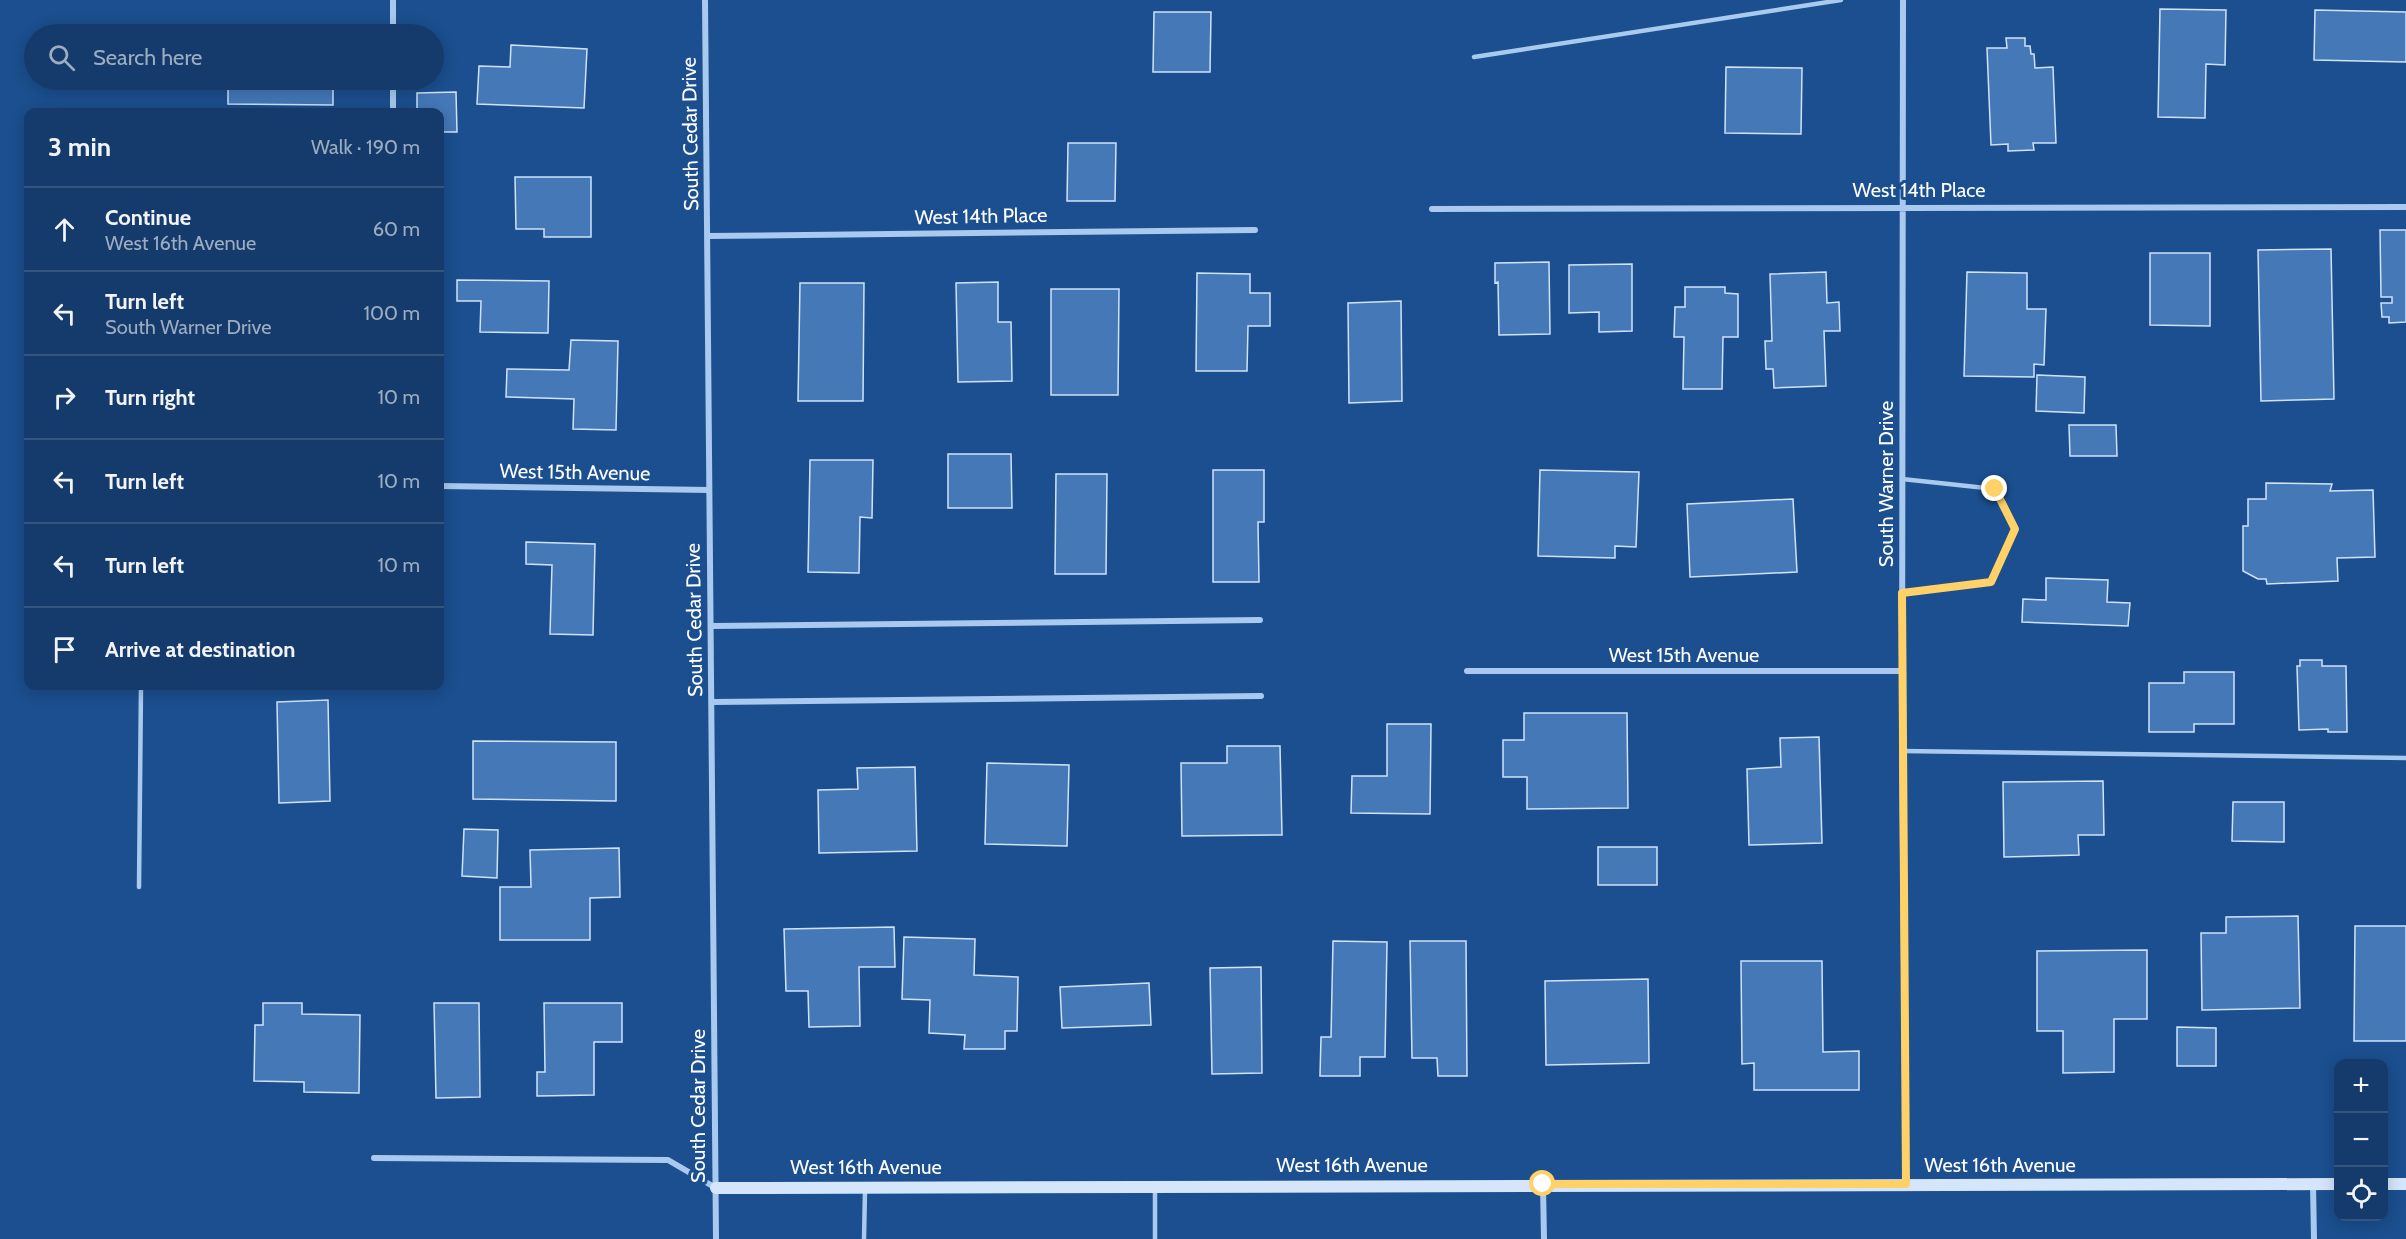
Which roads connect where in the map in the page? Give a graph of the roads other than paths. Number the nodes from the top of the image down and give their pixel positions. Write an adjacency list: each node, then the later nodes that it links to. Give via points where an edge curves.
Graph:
1 (393, 0): 5 (street)
2 (705, 0): 13 (street, South Cedar Drive)
3 (1841, 0): 6 (lane)
4 (1903, 0): 9 (street, South Warner Drive)
5 (393, 24)
6 (1474, 57)
7 (393, 90): 8 (street)
8 (393, 108)
9 (1904, 207): 10 (street, West 14th Place); 11 (street, West 14th Place); 14 (street, South Warner Drive)
10 (2406, 207)
11 (1432, 209)
12 (1255, 230): 13 (street, West 14th Place)
13 (707, 236): 16 (street, South Cedar Drive)
14 (1902, 479): 17 (street, South Warner Drive); 17 (lane, via 1995,489 2015,529 1991,582)
15 (444, 486): 16 (street, West 15th Avenue)
16 (709, 490): 19 (street, South Cedar Drive)
17 (1902, 593): 21 (street, South Warner Drive)
18 (1260, 620): 19 (street)
19 (711, 626): 24 (street, South Cedar Drive)
20 (1467, 671): 21 (street, West 15th Avenue)
21 (1902, 671): 25 (street, South Warner Drive)
22 (141, 690): 27 (lane)
23 (1261, 696): 24 (street)
24 (712, 702): 37 (street, South Cedar Drive)
25 (1902, 751): 26 (lane); 30 (street, South Warner Drive)
26 (2406, 758)
27 (139, 887)
28 (374, 1158): 37 (street, via 668,1160)
29 (1543, 1184): 30 (street, West 16th Avenue); 35 (street, West 16th Avenue); 41 (street)
30 (1906, 1184): 31 (street, West 16th Avenue)
31 (2313, 1184): 32 (street, West 16th Avenue); 42 (street)
32 (2334, 1184)
33 (2388, 1184): 34 (street)
34 (2406, 1184)
35 (1155, 1186): 36 (street, West 16th Avenue); 40 (lane)
36 (865, 1187): 37 (street, West 16th Avenue); 39 (lane)
37 (716, 1188): 38 (street, South Cedar Drive)
38 (716, 1239)
39 (864, 1239)
40 (1155, 1239)
41 (1544, 1239)
42 (2314, 1239)

